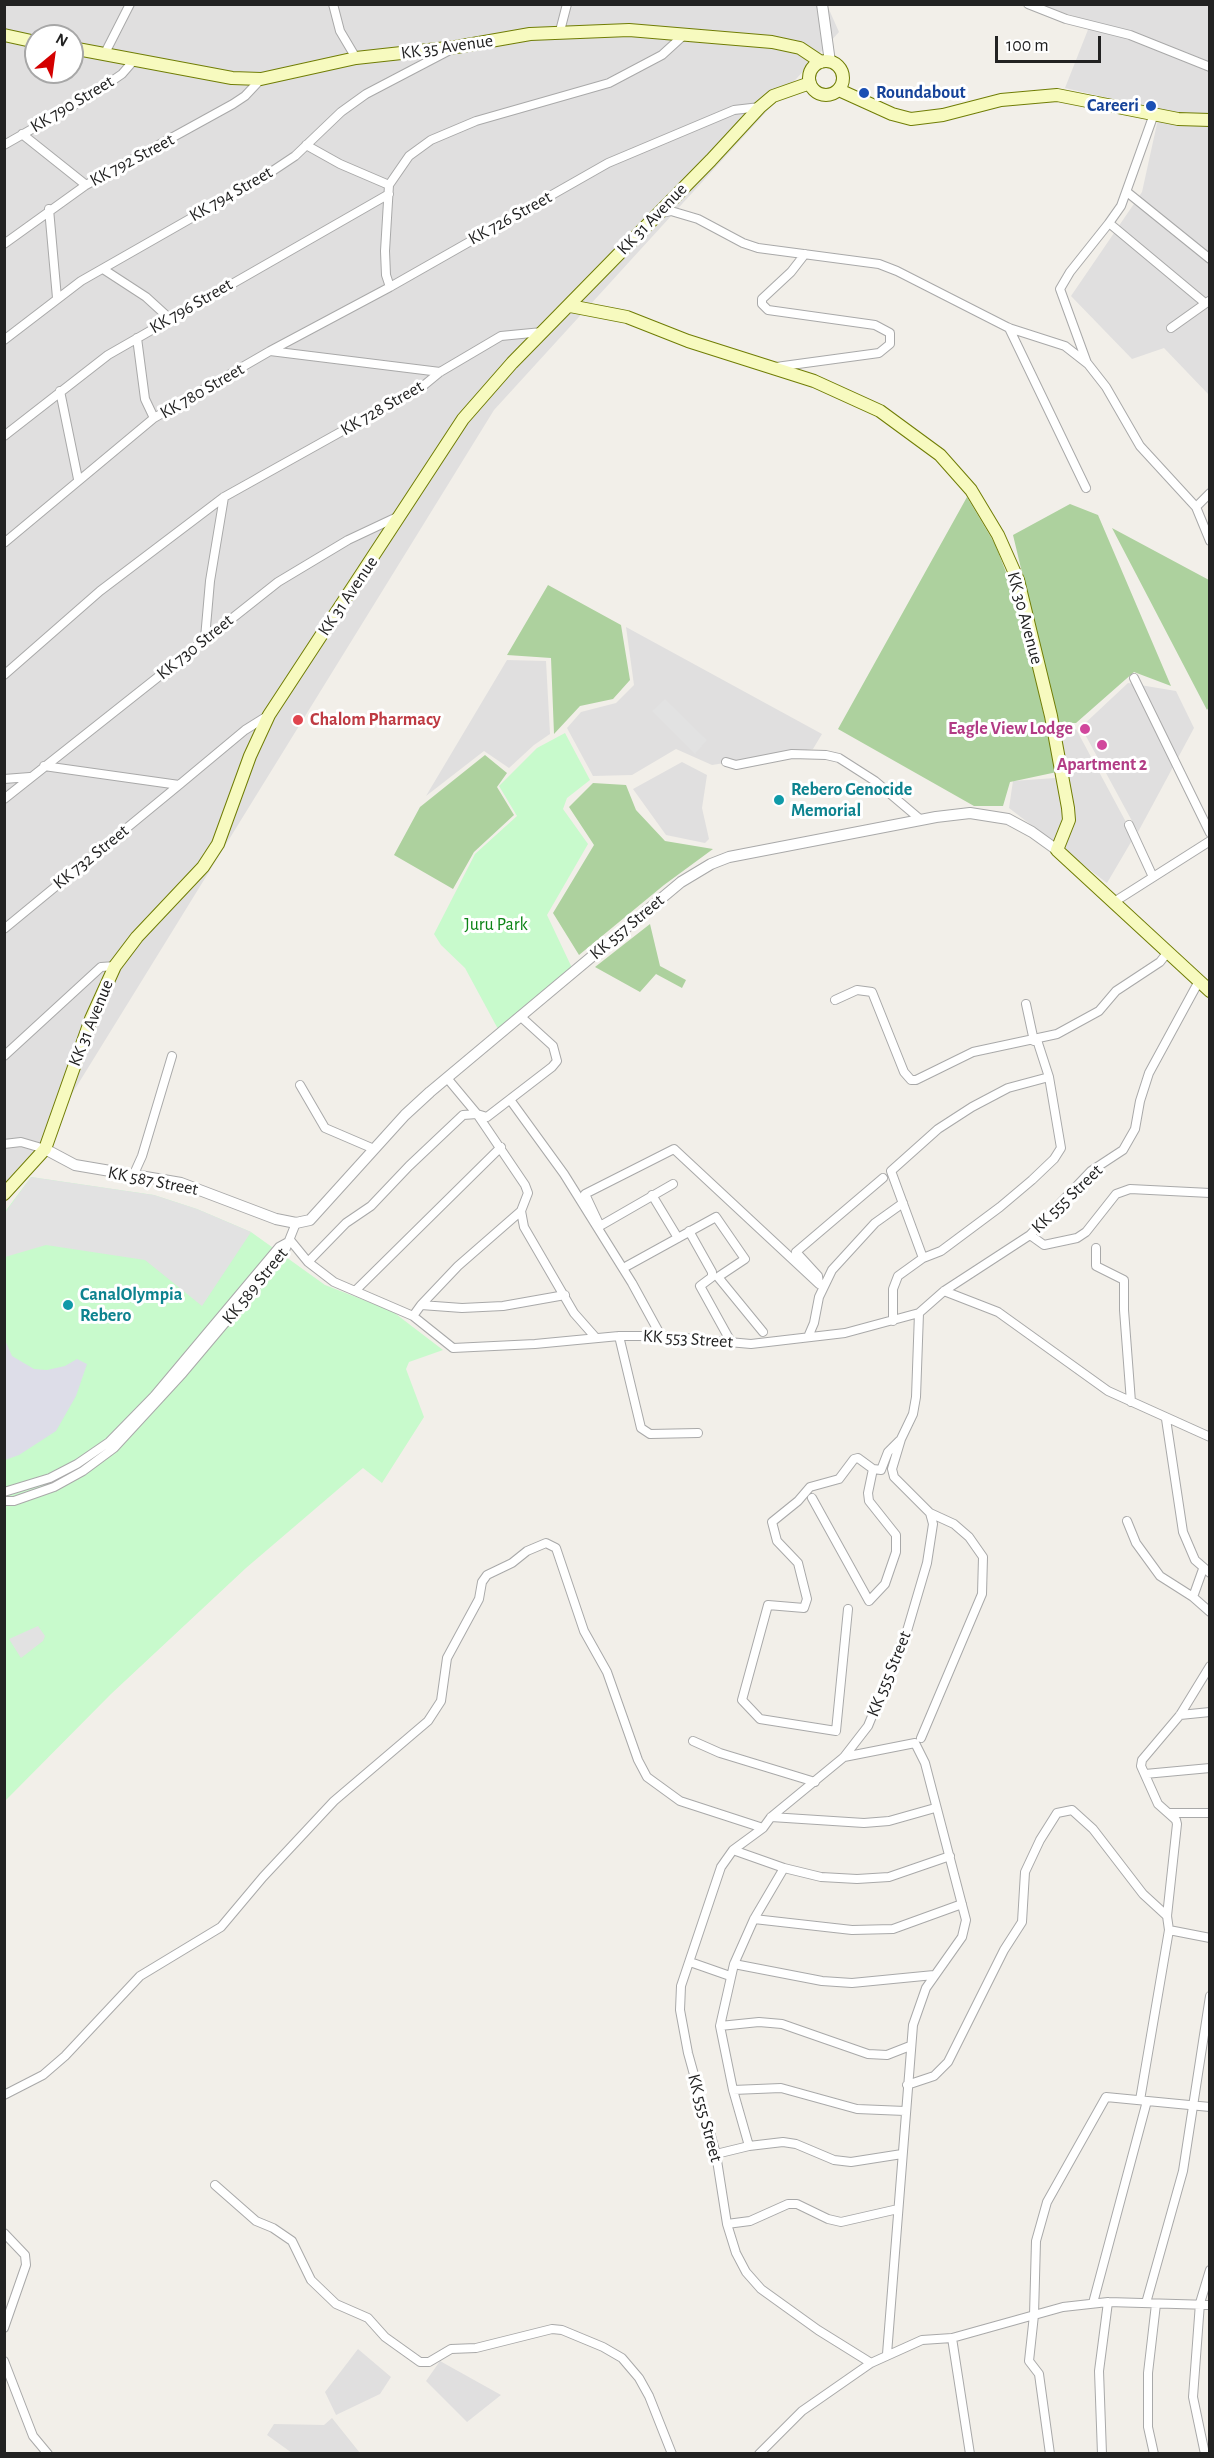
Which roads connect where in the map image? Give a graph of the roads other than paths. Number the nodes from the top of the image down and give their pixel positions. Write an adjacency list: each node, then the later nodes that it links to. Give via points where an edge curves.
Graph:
1 (130, 4): 12 (street)
2 (333, 4): 13 (street, via 340,31)
3 (567, 4): 6 (street)
4 (822, 4): 15 (street)
5 (1028, 4): 16 (street, via 1066,19 1130,35)
6 (560, 31): 7 (main road, KK 35 Avenue); 10 (main road, KK 35 Avenue)
7 (685, 34): 15 (main road, KK 35 Avenue, via 785,44); 27 (street, KK 796 Street, via 662,55 609,83 476,120 431,140 409,156)
8 (4, 35): 9 (main road)
9 (24, 39)
10 (456, 47): 13 (main road, KK 35 Avenue); 25 (street, KK 794 Street, via 366,94 340,112)
11 (84, 50): 12 (main road, KK 35 Avenue)
12 (105, 53): 14 (main road, KK 35 Avenue)
13 (356, 58): 17 (main road, KK 35 Avenue)
14 (135, 59): 17 (main road, KK 35 Avenue, via 232,78); 23 (street, KK 790 Street, via 122,74 90,96)
15 (826, 62): 18 (main road, via 812,70); 19 (main road, via 838,66 842,73 843,82)
16 (1209, 67)
17 (261, 79): 26 (street, KK 792 Street, via 233,104)
18 (810, 83): 19 (main road, via 822,94); 20 (main road, KK 31 Avenue, via 773,96)
19 (838, 90): 21 (main road, via 910,119 1000,100 1057,95)
20 (760, 107): 30 (main road, KK 31 Avenue); 36 (street, KK 726 Street, via 734,110 608,163)
21 (1154, 114): 22 (main road); 28 (street)
22 (1209, 120)
23 (22, 135): 24 (street, KK 790 Street); 26 (street)
24 (4, 145)
25 (306, 146): 27 (street); 35 (street, KK 794 Street, via 265,176)
26 (86, 185): 29 (street, KK 792 Street)
27 (389, 189): 36 (street, via 386,275); 40 (street, KK 796 Street)
28 (1127, 192): 31 (street); 34 (street)
29 (49, 209): 32 (street, KK 792 Street); 37 (street)
30 (654, 215): 33 (street, via 673,212 698,219 758,248); 39 (main road, KK 31 Avenue)
31 (1110, 223): 38 (street); 47 (street, via 1060,289)
32 (4, 244)
33 (805, 254): 41 (street, via 888,267); 48 (street, via 762,299 762,304 768,310 875,325 890,333 890,344 879,353)
34 (1209, 259)
35 (102, 269): 37 (street, KK 794 Street); 40 (street, via 146,297)
36 (390, 287): 46 (street, KK 726 Street)
37 (57, 298): 45 (street, KK 794 Street)
38 (1207, 302): 42 (street)
39 (570, 306): 43 (main road, KK 31 Avenue); 48 (main road, KK 30 Avenue, via 627,317)
40 (169, 318): 44 (street, KK 796 Street)
41 (1009, 328): 47 (street, via 1065,346); 54 (street)
42 (1171, 328)
43 (542, 332): 49 (street, KK 728 Street, via 507,334); 58 (main road, KK 31 Avenue, via 463,419)
44 (137, 338): 50 (street, KK 796 Street); 51 (street, via 145,399)
45 (4, 340)
46 (270, 351): 49 (street); 51 (street, KK 780 Street)
47 (1088, 364): 57 (street, via 1140,446)
48 (770, 368): 76 (main road, KK 30 Avenue, via 848,396 909,431 940,455 971,490 999,535 1018,580 1051,716 1068,808 1069,820)
49 (440, 372): 56 (street, KK 728 Street, via 423,386)
50 (60, 391): 52 (street, KK 796 Street); 53 (street)
51 (154, 418): 53 (street, KK 780 Street)
52 (4, 436)
53 (78, 479): 61 (street, KK 780 Street)
54 (1086, 488)
55 (1209, 493): 57 (street)
56 (224, 497): 62 (street); 63 (street, KK 728 Street, via 100,591)
57 (1196, 507): 59 (street)
58 (400, 516): 62 (street, KK 730 Street, via 348,540 278,582); 65 (main road, KK 31 Avenue)
59 (1206, 516): 60 (street)
60 (1209, 541)
61 (5, 544)
62 (205, 638): 67 (street, KK 730 Street)
63 (4, 675)
64 (1134, 678): 74 (street)
65 (269, 715): 70 (street, KK 732 Street); 81 (main road, KK 31 Avenue, via 218,844 203,867)
66 (726, 762): 72 (street, via 736,765 792,754 826,755 875,781)
67 (44, 766): 68 (street, KK 730 Street); 70 (street)
68 (30, 777): 69 (street); 71 (street, KK 730 Street)
69 (4, 779)
70 (179, 785): 79 (street, KK 732 Street)
71 (4, 799)
72 (921, 820): 76 (street, KK 557 Street, via 970,813 991,815 1008,819); 86 (street, KK 557 Street, via 729,857 711,864 681,882)
73 (1129, 825): 77 (street)
74 (1209, 832)
75 (1209, 841): 77 (street)
76 (1057, 850): 78 (main road)
77 (1153, 877): 78 (street)
78 (1114, 902): 80 (main road)
79 (4, 928)
80 (1167, 953): 82 (main road); 87 (street, via 1160,962 1116,991 1099,1011 1057,1034)
81 (115, 966): 88 (street, via 101,967); 97 (main road, KK 31 Avenue, via 97,1003)
82 (1199, 981): 83 (main road); 109 (street, KK 555 Street, via 1149,1073 1130,1139 1123,1150 1081,1180)
83 (1209, 991)
84 (835, 1000): 87 (street, via 857,990 872,992 904,1072 911,1080 973,1052)
85 (1026, 1004): 87 (street)
86 (520, 1016): 91 (street, KK 557 Street); 93 (street, via 552,1046 557,1061)
87 (1036, 1040): 90 (street)
88 (4, 1056)
89 (172, 1056): 99 (street)
90 (1049, 1077): 105 (street, via 1008,1088 972,1107 902,1159 891,1171); 113 (street, via 1061,1148 1053,1160 1000,1207 940,1251)
91 (447, 1078): 94 (street); 98 (street, KK 557 Street)
92 (300, 1085): 98 (street, via 326,1128)
93 (511, 1101): 94 (street, via 487,1117); 125 (street, via 564,1174)
94 (477, 1114): 96 (street); 114 (street, via 456,1121)
95 (4, 1144): 97 (street, via 21,1142)
96 (501, 1147): 106 (street, via 528,1193); 116 (street)
97 (45, 1149): 99 (street, KK 587 Street, via 75,1165); 103 (main road, KK 31 Avenue)
98 (374, 1149): 107 (street, KK 557 Street, via 323,1209 310,1220)
99 (133, 1176): 107 (street, KK 587 Street, via 181,1183)
100 (882, 1178): 104 (street, via 796,1252 818,1276 819,1284 674,1149 585,1194 600,1226)
101 (673, 1184): 104 (street)
102 (1209, 1193): 109 (street, via 1130,1190 1116,1194 1077,1238 1044,1245)
103 (4, 1194)
104 (652, 1195): 110 (street)
105 (903, 1203): 113 (street); 126 (street, via 875,1223 832,1270 819,1297)
106 (521, 1211): 118 (street, via 524,1227); 119 (street, via 458,1266)
107 (296, 1223): 111 (street)
108 (689, 1231): 110 (street); 123 (street, via 716,1217 745,1259 718,1277); 128 (street, via 712,1272 712,1277 700,1286)
109 (1030, 1235): 117 (street, KK 555 Street)
110 (678, 1238): 115 (street)
111 (290, 1240): 114 (street); 135 (street, KK 589 Street, via 279,1247 154,1396 109,1442 50,1478); 137 (street, KK 589 Street, via 284,1253 183,1373 114,1448 54,1486)
112 (1096, 1248): 129 (street, via 1096,1266 1124,1280)
113 (923, 1258): 122 (street, via 898,1276 893,1289)
114 (308, 1262): 116 (street, via 334,1282)
115 (627, 1266)
116 (356, 1290): 121 (street)
117 (944, 1290): 120 (street, KK 555 Street); 129 (street, via 998,1312)
118 (565, 1295): 119 (street, via 483,1307); 127 (street, via 574,1313)
119 (421, 1305): 121 (street)
120 (919, 1313): 122 (street, KK 553 Street); 133 (street, via 916,1397)
121 (413, 1316): 127 (street, KK 553 Street, via 453,1348)
122 (893, 1320): 126 (street, KK 553 Street, via 845,1333)
123 (763, 1332)
124 (619, 1336): 125 (street, KK 553 Street); 127 (street, KK 553 Street); 131 (street, via 641,1428 650,1434)
125 (661, 1336): 128 (street, KK 553 Street)
126 (808, 1337): 128 (street, KK 553 Street, via 751,1344)
127 (596, 1338)
128 (731, 1342)
129 (1131, 1402): 130 (street)
130 (1166, 1419): 132 (street); 140 (street, via 1183,1532 1191,1554)
131 (698, 1433)
132 (1209, 1437)
133 (901, 1439): 134 (street, via 888,1452 881,1470); 138 (street, via 894,1477)
134 (873, 1469): 136 (street, via 869,1501 896,1534 896,1552 885,1584 869,1601); 142 (street, via 854,1459 839,1479 810,1487 772,1522 777,1541 798,1563 807,1599 804,1608 768,1605 742,1700 760,1719 836,1731)
135 (4, 1492)
136 (812, 1498)
137 (4, 1501)
138 (930, 1513): 147 (street, via 954,1524 983,1557 982,1594); 149 (street, KK 555 Street, via 932,1539 908,1631 874,1715)
139 (1127, 1521): 141 (street, via 1136,1543 1160,1576)
140 (1206, 1571): 141 (street)
141 (1193, 1597): 143 (street)
142 (848, 1609)
143 (1209, 1612)
144 (1209, 1666): 146 (street)
145 (1209, 1712): 146 (street)
146 (1180, 1715): 151 (street, via 1142,1760)
147 (921, 1738)
148 (693, 1741): 152 (street)
149 (844, 1757): 152 (street, KK 555 Street); 153 (street, via 915,1743 925,1763)
150 (1209, 1768): 151 (street)
151 (1145, 1774): 154 (street, via 1158,1804)
152 (815, 1782): 156 (street, KK 555 Street)
153 (936, 1808): 156 (street, via 889,1821 864,1823); 159 (street)
154 (1169, 1813): 155 (street); 162 (street, via 1177,1824)
155 (1209, 1813)
156 (771, 1817): 157 (street, KK 555 Street)
157 (763, 1828): 158 (street, KK 555 Street); 175 (street, via 680,1801 647,1777 607,1672 584,1631 556,1548 546,1543 483,1581 479,1599 447,1658 441,1701 428,1721 334,1801 222,1927 140,1976 65,2056 43,2074)
158 (733, 1850): 160 (street); 166 (street, KK 555 Street, via 721,1868)
159 (950, 1856): 160 (street, via 889,1877 821,1877); 161 (street)
160 (784, 1868): 163 (street)
161 (962, 1904): 163 (street, via 893,1929 852,1930); 168 (street, via 966,1920 962,1937)
162 (1167, 1916): 164 (street); 173 (street, via 1143,1894 1093,1830 1072,1810 1057,1813 1025,1872 1022,1922 948,2062 934,2076)
163 (754, 1919): 167 (street)
164 (1169, 1930): 165 (street); 176 (street)
165 (1209, 1938)
166 (690, 1962): 169 (street); 181 (street, KK 555 Street, via 681,1986 680,2010)
167 (734, 1964): 168 (street, via 852,1983); 169 (street)
168 (934, 1975): 172 (street, via 920,2002)
169 (729, 1976): 171 (street)
170 (1209, 1996): 177 (street)
171 (720, 2026): 172 (street, via 782,2024 868,2054 888,2055); 174 (street)
172 (910, 2046): 173 (street)
173 (907, 2085): 179 (street)
174 (733, 2090): 179 (street, via 781,2088 857,2109); 180 (street)
175 (4, 2095)
176 (1144, 2100): 177 (street); 189 (street); 193 (street, via 1110,2096 1102,2101 1076,2156 1047,2202 1036,2241)
177 (1195, 2107): 178 (street); 190 (street, via 1183,2171)
178 (1209, 2107)
179 (905, 2111): 182 (street)
180 (749, 2146): 181 (street); 182 (street, via 783,2142 851,2162)
181 (716, 2154): 185 (street, KK 555 Street)
182 (902, 2154): 184 (street)
183 (215, 2185): 200 (street, via 256,2221 292,2241 311,2280 336,2304 368,2318 385,2337 420,2362 429,2362 451,2349 476,2348 552,2329 622,2358 650,2396)
184 (898, 2209): 185 (street, via 841,2222 788,2204 750,2221); 196 (street)
185 (727, 2224): 198 (street, KK 555 Street, via 736,2253 761,2289)
186 (4, 2233): 194 (street, via 25,2255 26,2265)
187 (1209, 2270): 192 (street)
188 (1108, 2302): 189 (street); 190 (street); 204 (street, via 1099,2371)
189 (1093, 2303): 193 (street)
190 (1146, 2303): 191 (street)
191 (1156, 2304): 192 (street); 205 (street, via 1148,2373 1148,2427)
192 (1205, 2304): 206 (street, via 1192,2397)
193 (1034, 2315): 195 (street); 203 (street, via 1029,2361 1040,2374)
194 (4, 2328)
195 (952, 2338): 196 (street, via 922,2340); 202 (street)
196 (887, 2354): 198 (street)
197 (4, 2361): 199 (street, via 33,2436)
198 (871, 2362): 201 (street, via 802,2411)
199 (48, 2454)
200 (672, 2454)
201 (759, 2454)
202 (969, 2454)
203 (1050, 2454)
204 (1102, 2454)
205 (1154, 2454)
206 (1205, 2454)

